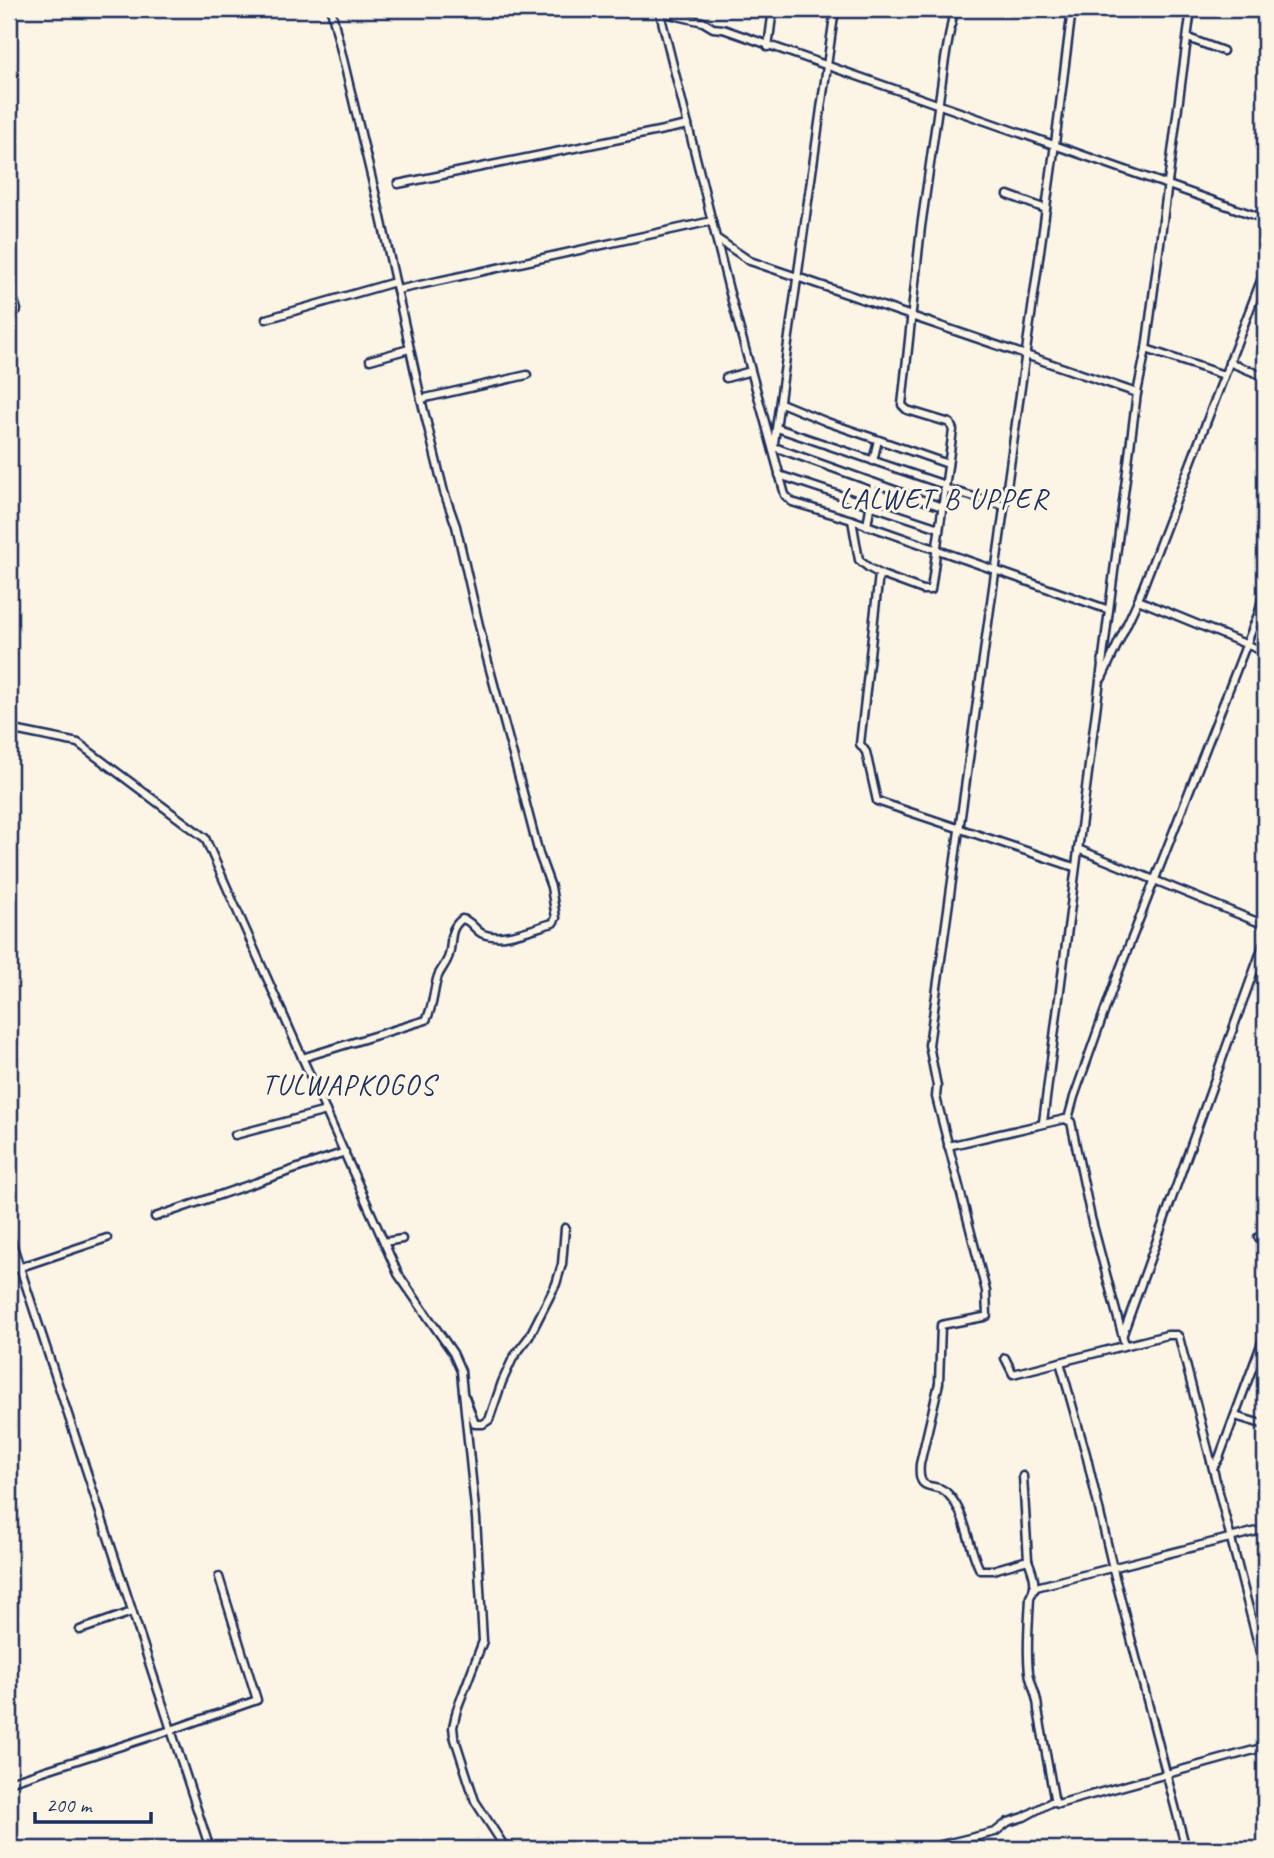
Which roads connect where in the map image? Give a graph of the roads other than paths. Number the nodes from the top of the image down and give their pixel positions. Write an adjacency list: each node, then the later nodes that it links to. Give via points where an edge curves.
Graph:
1 (331, 9): 24 (street)
2 (773, 9): 9 (street)
3 (835, 9): 11 (street)
4 (954, 9): 12 (street)
5 (1072, 9): 14 (street)
6 (1191, 9): 8 (street)
7 (659, 10): 9 (street); 13 (street)
8 (1188, 38): 10 (street); 16 (street)
9 (768, 47): 11 (street)
10 (1223, 51)
11 (827, 68): 12 (street); 23 (street)
12 (939, 105): 14 (street); 28 (street)
13 (688, 125): 15 (street); 20 (street)
14 (1055, 144): 16 (street); 18 (street)
15 (398, 184)
16 (1168, 185): 19 (street); 31 (street)
17 (1008, 195): 18 (street)
18 (1046, 209): 32 (street)
19 (1265, 219)
20 (712, 221): 21 (street); 26 (street)
21 (716, 238): 23 (street, via 751,261); 35 (street)
22 (1265, 270): 34 (street)
23 (798, 277): 28 (street); 42 (street)
24 (395, 282): 26 (street); 29 (street)
25 (9, 285): 27 (street)
26 (397, 290): 30 (street)
27 (17, 310)
28 (912, 314): 32 (street); 47 (street, via 902,405 952,425)
29 (266, 319)
30 (409, 349): 33 (street); 41 (street)
31 (1146, 349): 37 (street); 40 (street)
32 (1025, 355): 40 (street); 52 (street)
33 (370, 360)
34 (1229, 362): 37 (street); 38 (street)
35 (751, 371): 39 (street); 45 (street)
36 (527, 375): 41 (street)
37 (1224, 375): 61 (street)
38 (1265, 377)
39 (726, 378)
40 (1137, 393): 62 (street)
41 (421, 399): 73 (street, via 556,918 553,923 496,937 479,933 461,919 451,933 449,956 438,976 426,1020)
42 (781, 403): 43 (street); 44 (street)
43 (777, 428): 45 (street); 46 (street)
44 (878, 440): 46 (street); 47 (street)
45 (773, 449): 48 (street); 49 (street)
46 (873, 461): 50 (street)
47 (948, 464): 50 (street)
48 (779, 475): 51 (street); 54 (street, via 792,502)
49 (874, 483): 51 (street); 53 (street)
50 (945, 486): 52 (street); 53 (street)
51 (871, 504): 55 (street); 56 (street)
52 (1004, 506): 58 (street)
53 (942, 507): 56 (street)
54 (852, 520): 55 (street); 59 (street, via 859,560)
55 (867, 526): 57 (street)
56 (939, 528): 57 (street)
57 (936, 551): 58 (street); 59 (street, via 930,591)
58 (995, 572): 62 (street); 67 (street)
59 (880, 574): 67 (street, via 860,744 866,752 875,796 881,803)
60 (1265, 586): 63 (street)
61 (1138, 600): 63 (street); 65 (street)
62 (1109, 610): 65 (street)
63 (1246, 644): 64 (street); 70 (street)
64 (1265, 652)
65 (1101, 680): 68 (street)
66 (9, 729): 73 (street, via 78,743 205,838)
67 (960, 828): 69 (street); 78 (street, via 929,1045)
68 (1078, 849): 69 (street); 70 (street)
69 (1074, 867): 76 (street)
70 (1156, 880): 71 (street); 75 (street)
71 (1265, 925)
72 (1265, 940): 88 (street)
73 (302, 1058): 74 (street)
74 (326, 1111): 77 (street); 79 (street)
75 (1068, 1119): 76 (street); 88 (street)
76 (1043, 1122): 78 (street)
77 (235, 1135)
78 (948, 1146): 100 (street, via 988,1312 984,1317 941,1325 939,1383 919,1477 924,1484 946,1491 956,1504 980,1570)
79 (345, 1152): 80 (street); 85 (street)
80 (155, 1217)
81 (565, 1228): 93 (street, via 556,1284 530,1337 513,1358 489,1420 475,1424)
82 (9, 1234): 86 (street)
83 (107, 1238): 86 (street)
84 (402, 1239): 85 (street)
85 (384, 1242): 93 (street, via 409,1291 456,1360)
86 (19, 1267): 87 (street); 104 (street)
87 (9, 1271)
88 (1123, 1334): 90 (street)
89 (1265, 1334): 94 (street)
90 (1125, 1345): 92 (street); 96 (street, via 1167,1335 1180,1337)
91 (1005, 1357): 92 (street, via 1013,1374)
92 (1060, 1362): 101 (street)
93 (463, 1393): 115 (street, via 483,1641 453,1727 475,1801)
94 (1235, 1416): 95 (street); 96 (street)
95 (1265, 1425)
96 (1213, 1468): 99 (street)
97 (1023, 1476): 100 (street)
98 (1265, 1529): 99 (street)
99 (1231, 1538): 101 (street); 106 (street)
100 (1028, 1560): 103 (street)
101 (1113, 1568): 103 (street); 109 (street)
102 (219, 1577): 107 (street, via 257,1700)
103 (1035, 1590): 111 (street, via 1030,1597 1028,1664)
104 (132, 1612): 105 (street); 107 (street)
105 (80, 1630)
106 (1265, 1671)
107 (171, 1730): 110 (street); 114 (street)
108 (1265, 1747): 109 (street)
109 (1168, 1774): 111 (street, via 1058,1804); 117 (street)
110 (9, 1782)
111 (1055, 1800): 116 (street, via 995,1832)
112 (9, 1835): 113 (street)
113 (13, 1849)
114 (210, 1849)
115 (506, 1849)
116 (925, 1849)
117 (1186, 1849)

